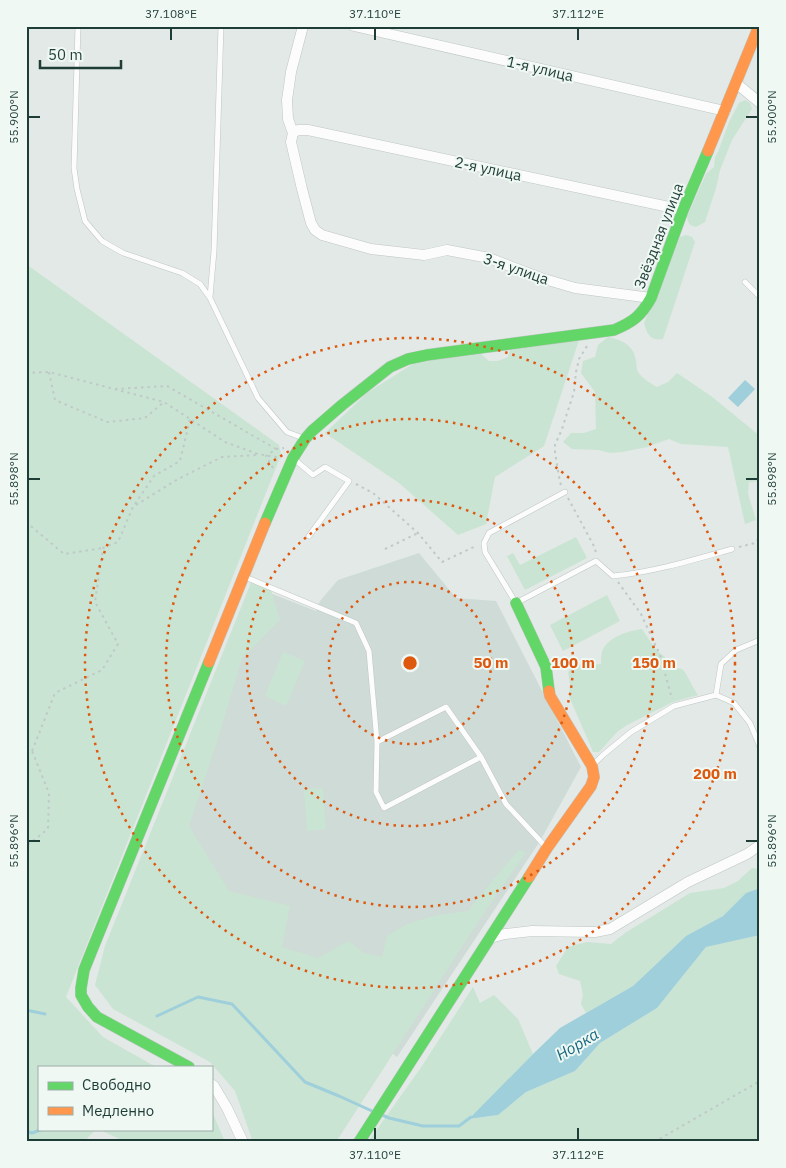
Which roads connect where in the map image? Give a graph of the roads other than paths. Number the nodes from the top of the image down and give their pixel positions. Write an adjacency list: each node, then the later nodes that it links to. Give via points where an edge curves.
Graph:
1 (78, 26): 13 (lane, via 74,168 85,221 102,241 122,253 182,273 200,284)
2 (221, 26): 13 (lane)
3 (303, 26): 9 (street, via 287,100)
4 (354, 26): 8 (street, 1-я улица)
5 (759, 26): 6 (street, Звёздная улица)
6 (736, 83): 7 (street); 8 (street, Звёздная улица)
7 (759, 103)
8 (725, 111): 10 (street, Звёздная улица)
9 (293, 133): 10 (street, 2-я улица, via 308,130); 14 (street, 3-я улица, via 291,142 311,223 322,234 371,249 424,255 447,250 489,258 575,288)
10 (683, 210): 14 (street, Звёздная улица)
11 (745, 282): 12 (lane)
12 (760, 297)
13 (210, 298): 15 (lane, via 258,398 287,432)
14 (651, 298): 15 (street, Звёздная улица, via 637,319 614,330 408,359 390,368 342,405)
15 (303, 442): 16 (street, Звёздная улица)
16 (293, 458): 18 (lane, via 313,475 324,467 349,481); 20 (street, Звёздная улица)
17 (565, 492): 21 (lane, via 488,533 484,543 486,552)
18 (309, 536)
19 (732, 549): 21 (lane, via 667,567 613,576 596,561)
20 (244, 577): 24 (lane, via 356,623 369,651); 31 (street, Звёздная улица, via 82,980 81,994 86,1006 97,1017)
21 (516, 603): 27 (street, via 546,668 550,696)
22 (760, 640): 23 (lane, via 736,650 721,664)
23 (716, 695): 25 (lane, via 734,703 745,716); 27 (lane, via 674,706 631,732)
24 (377, 742): 26 (lane, via 446,707); 26 (lane, via 376,792 384,808)
25 (760, 747)
26 (481, 757): 29 (lane, via 506,804)
27 (592, 766): 29 (street, via 594,777 591,786)
28 (760, 846): 30 (street, via 688,882 610,929 595,932 532,931)
29 (547, 848): 30 (street)
30 (490, 938): 34 (street)
31 (187, 1066)
32 (212, 1085): 33 (street)
33 (243, 1142)
34 (359, 1142)

